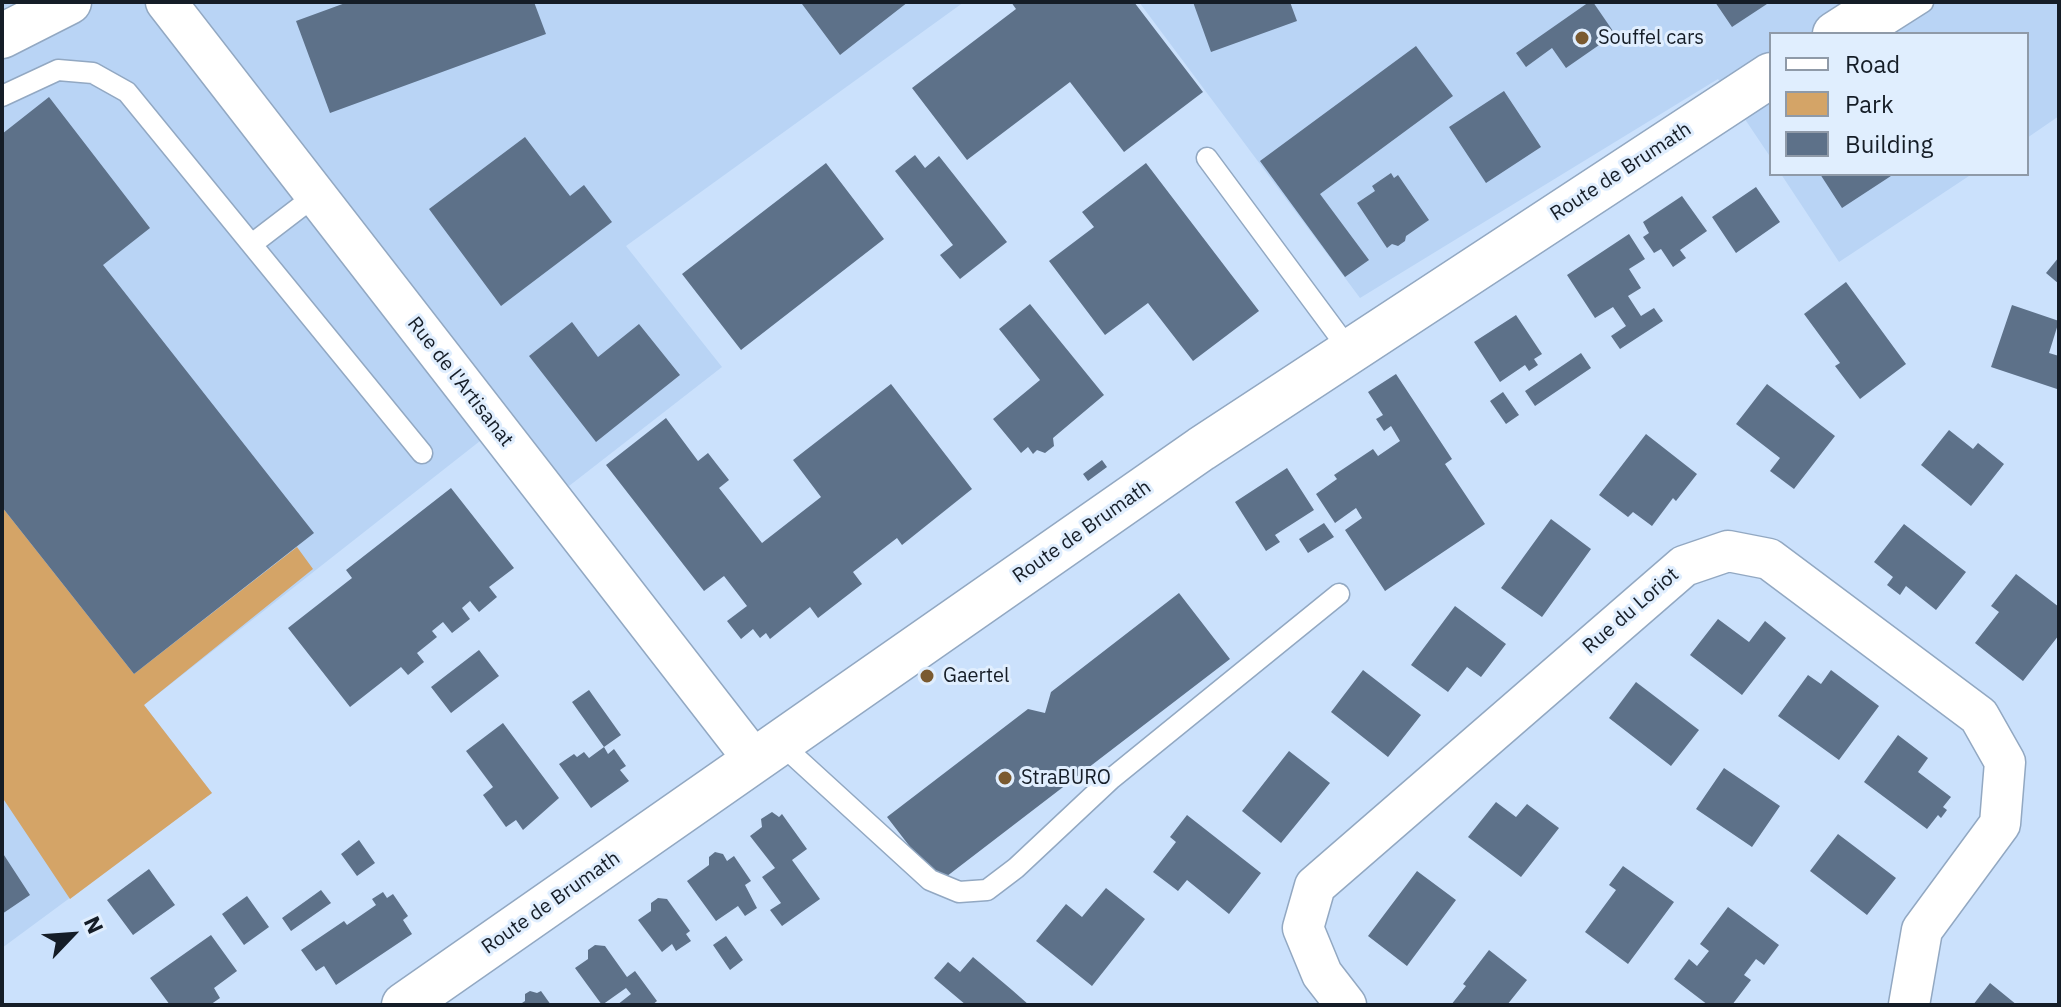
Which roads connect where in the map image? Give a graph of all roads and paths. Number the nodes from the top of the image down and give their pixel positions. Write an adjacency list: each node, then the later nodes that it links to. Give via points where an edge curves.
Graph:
1 (69, 2): 7 (main road)
2 (166, 2): 13 (street, Rue de l'Artisanat)
3 (1885, 2): 5 (main road)
4 (1923, 2): 6 (lane)
5 (1838, 32)
6 (1876, 32)
7 (2, 36)
8 (1769, 76): 11 (main road, Route de Brumath)
9 (2, 96): 14 (lane, via 58,70 93,73 127,92)
10 (1769, 100): 11 (lane)
11 (1727, 103): 15 (main road, Route de Brumath)
12 (1207, 158): 15 (lane)
13 (316, 195): 14 (lane); 18 (street, Rue de l'Artisanat)
14 (252, 244): 16 (lane)
15 (1350, 351): 18 (main road, Route de Brumath)
16 (422, 453)
17 (1339, 594): 18 (lane, via 1111,779 987,890 959,892 930,880)
18 (768, 752): 19 (main road, Route de Brumath)
19 (404, 1005)
20 (1346, 1005): 21 (street, Rue du Loriot, via 1322,974 1303,928 1315,886 1684,566 1728,551 1769,559 1979,716 2005,762 2000,824 1922,930)
21 (1909, 1005)

